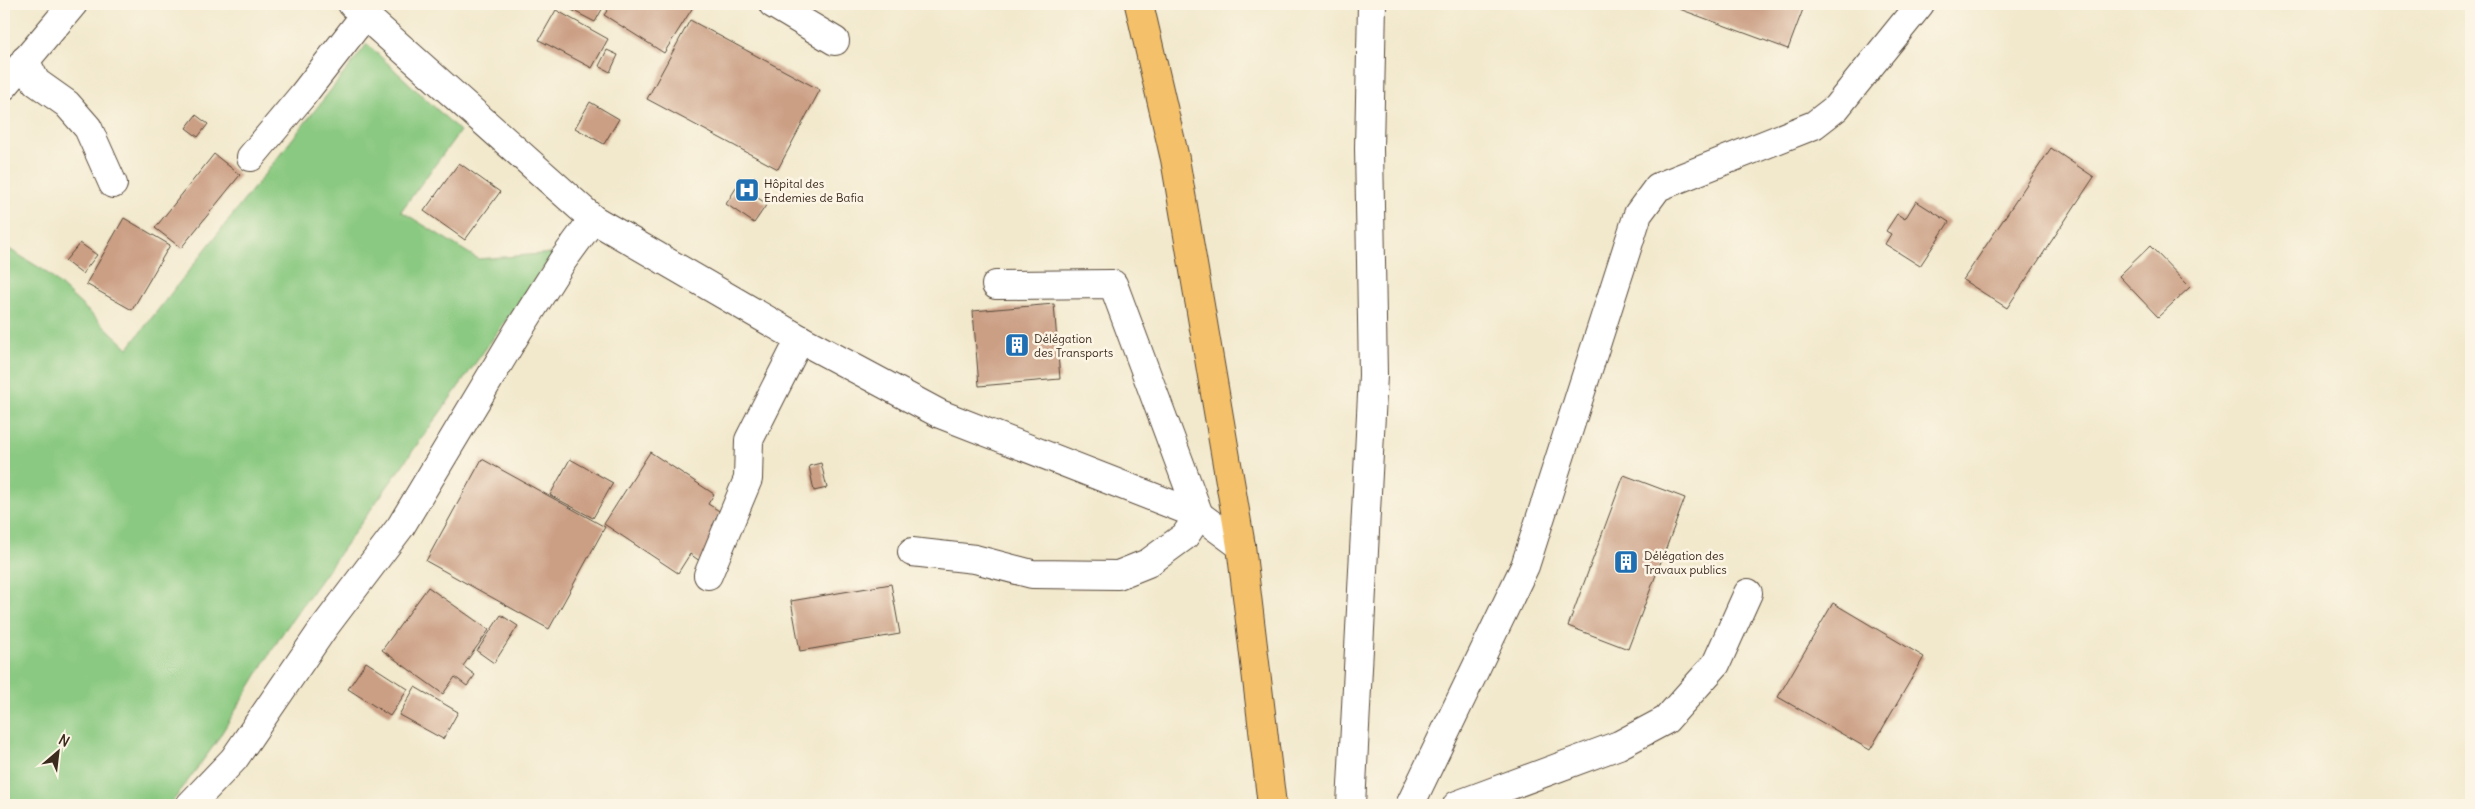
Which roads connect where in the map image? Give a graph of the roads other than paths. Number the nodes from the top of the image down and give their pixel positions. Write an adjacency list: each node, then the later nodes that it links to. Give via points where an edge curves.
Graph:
1 (73, 4): 8 (street)
2 (773, 4): 7 (street)
3 (1140, 4): 16 (main road, via 1175,159)
4 (1372, 4): 22 (street, via 1369,148 1373,375)
5 (1920, 4): 23 (street, via 1836,108 1814,125 1658,187 1638,214 1525,566)
6 (359, 10): 10 (street, via 302,96); 12 (street)
7 (835, 41)
8 (25, 60): 9 (street); 11 (street, via 36,82 67,104 88,128)
9 (4, 86)
10 (250, 157)
11 (113, 184)
12 (593, 218): 14 (street); 20 (street, via 562,260 401,526 323,629 234,759)
13 (996, 285): 15 (street, via 1113,284)
14 (800, 340): 15 (street, via 940,414); 18 (street, via 749,440 748,479)
15 (1199, 515): 16 (street); 17 (street, via 1184,536 1148,563 1118,575 1032,574 975,559)
16 (1242, 546): 21 (main road)
17 (912, 552)
18 (708, 575)
19 (1748, 593): 24 (street, via 1716,664 1666,720 1619,745)
20 (190, 805)
21 (1272, 805)
22 (1351, 805)
23 (1410, 805)
24 (1456, 805)

